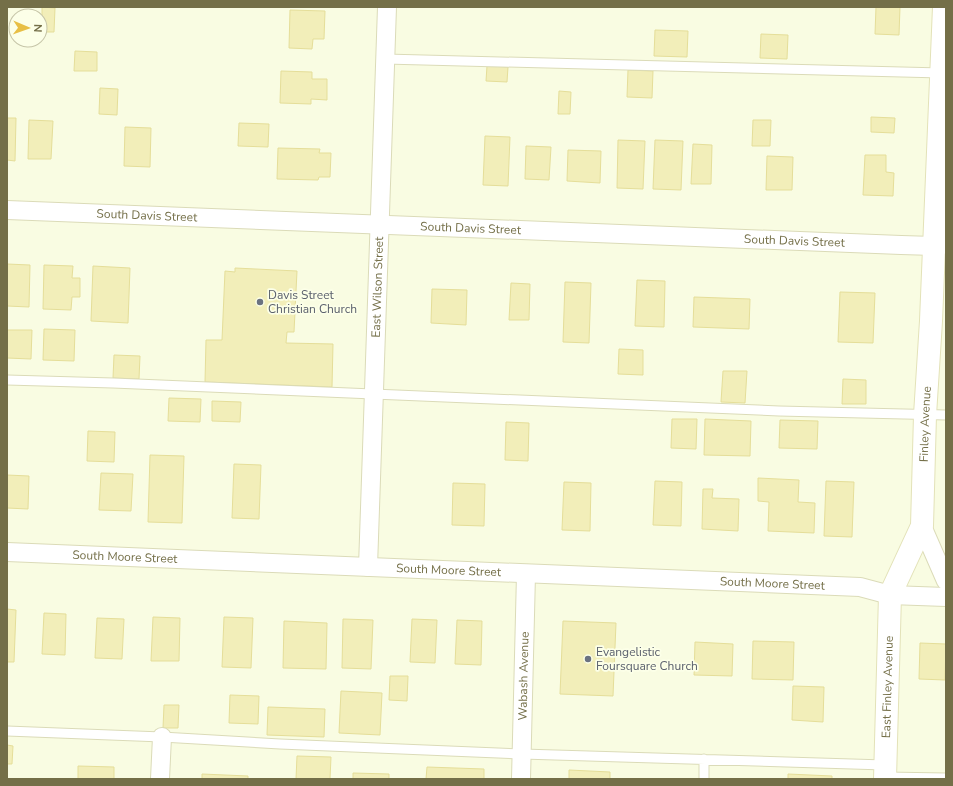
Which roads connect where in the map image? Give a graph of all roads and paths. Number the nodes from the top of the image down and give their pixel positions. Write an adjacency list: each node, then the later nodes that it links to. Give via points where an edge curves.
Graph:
1 (387, 7): 3 (street, East Wilson Street)
2 (944, 7): 4 (main road)
3 (385, 59): 4 (lane); 6 (street, East Wilson Street)
4 (943, 74): 7 (main road)
5 (7, 210): 6 (street, South Davis Street)
6 (380, 225): 7 (street, South Davis Street); 9 (street, East Wilson Street)
7 (940, 245): 10 (main road, Finley Avenue, via 931,321)
8 (7, 380): 9 (lane)
9 (374, 394): 10 (lane); 13 (street, East Wilson Street)
10 (935, 415): 11 (main road, Finley Avenue)
11 (922, 526): 15 (street); 16 (main road, Finley Avenue)
12 (7, 552): 13 (street, South Moore Street)
13 (368, 567): 14 (street, South Moore Street)
14 (526, 574): 16 (street, South Moore Street, via 860,587); 20 (street, Wabash Avenue)
15 (946, 581)
16 (890, 595): 17 (street, South Moore Street); 22 (main road, East Finley Avenue)
17 (946, 597)
18 (7, 731): 19 (lane)
19 (162, 737): 20 (lane); 24 (street)
20 (522, 754): 21 (lane); 25 (street, Wabash Avenue)
21 (704, 759): 22 (lane); 26 (lane)
22 (885, 774): 23 (lane)
23 (946, 778)
24 (160, 779)
25 (521, 779)
26 (704, 779)

